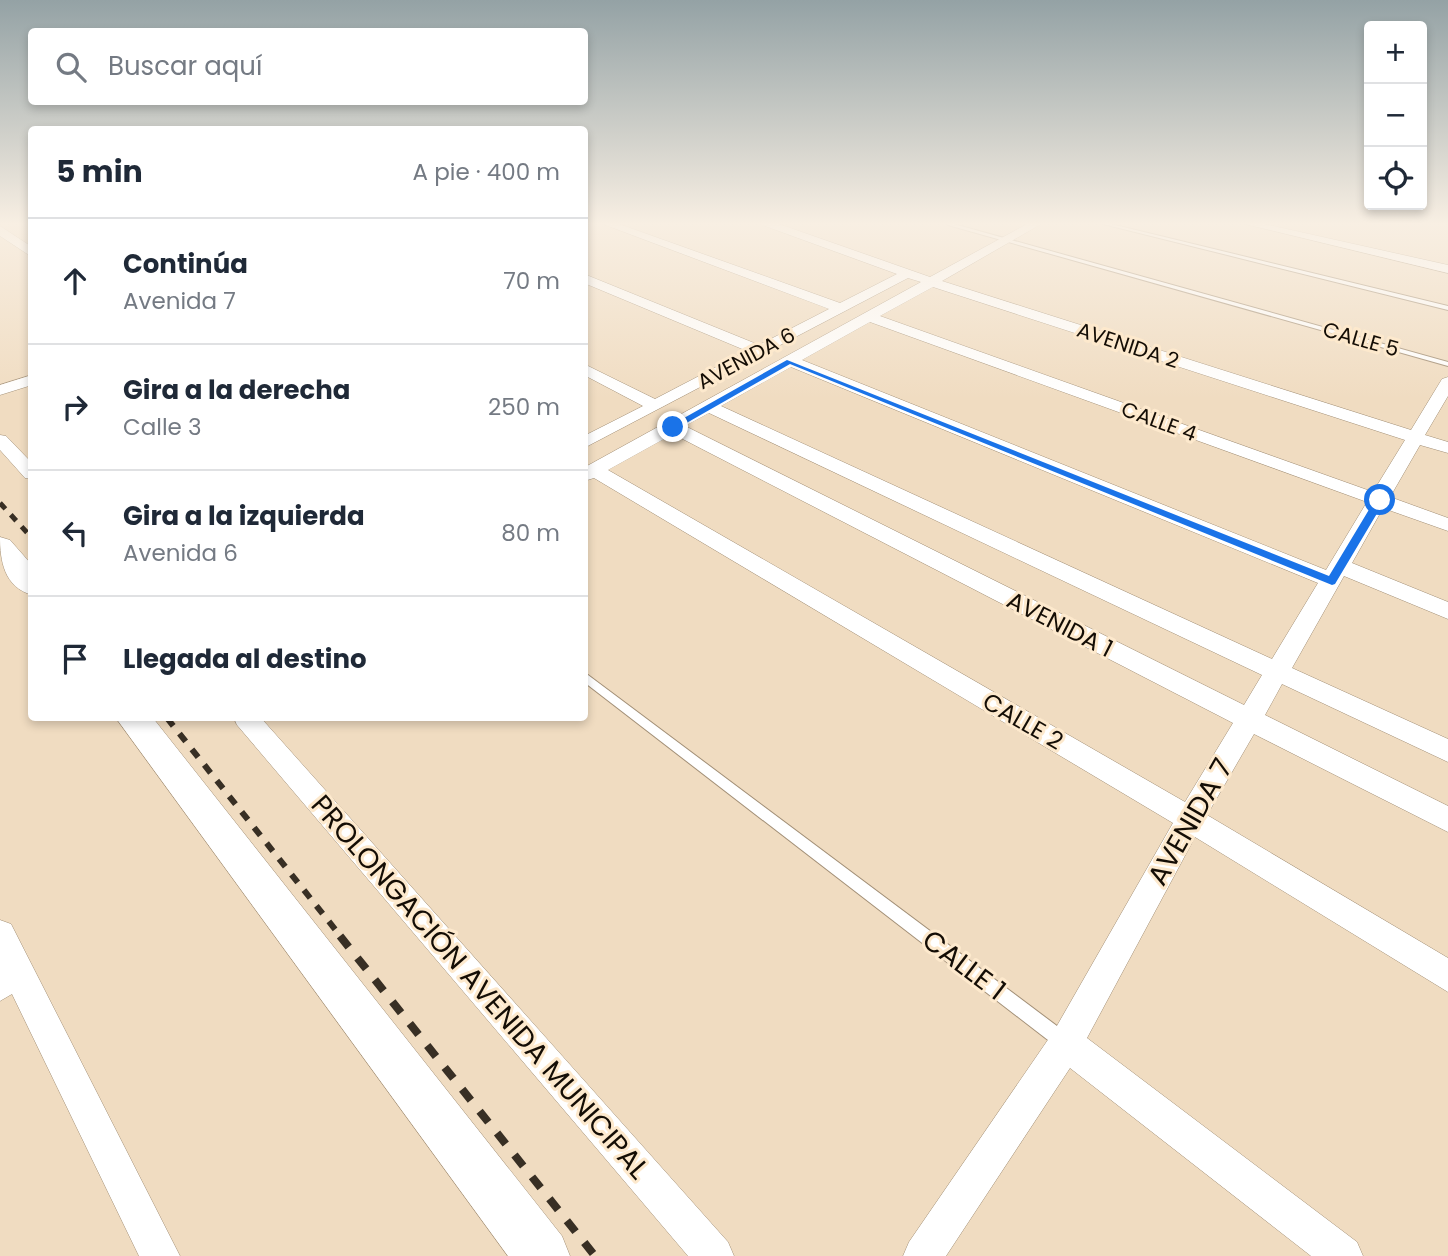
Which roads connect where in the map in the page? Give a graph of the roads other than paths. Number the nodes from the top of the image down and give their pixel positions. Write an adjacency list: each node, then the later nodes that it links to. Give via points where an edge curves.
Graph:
1 (595, 283): 11 (street)
2 (770, 283): 8 (street)
3 (889, 283): 8 (street, AVENIDA 6)
4 (931, 283): 10 (street, AVENIDA 6)
5 (934, 283): 21 (street, AVENIDA 2)
6 (1159, 283): 13 (lane, CALLE 5)
7 (1344, 283): 9 (lane)
8 (840, 308): 11 (street, AVENIDA 6)
9 (1448, 308)
10 (869, 317): 12 (street, AVENIDA 6); 27 (street, CALLE 4)
11 (758, 351): 18 (street, AVENIDA 6)
12 (790, 361): 19 (street, AVENIDA 6); 30 (street)
13 (1448, 363)
14 (588, 371): 18 (street)
15 (28, 381): 17 (street)
16 (1448, 382): 21 (street, AVENIDA 7)
17 (0, 390)
18 (656, 406): 23 (street, AVENIDA 6)
19 (709, 407): 20 (street, AVENIDA 6); 33 (street, AVENIDA 1)
20 (673, 427): 26 (street, AVENIDA 6); 35 (street, AVENIDA 1)
21 (1417, 438): 24 (street, AVENIDA 2); 27 (street, AVENIDA 7)
22 (0, 440): 25 (street)
23 (588, 441)
24 (1448, 448)
25 (28, 470)
26 (589, 473): 39 (street, CALLE 2)
27 (1380, 500): 28 (street, CALLE 4); 30 (street, AVENIDA 7)
28 (1448, 525)
29 (0, 547): 31 (main road)
30 (1336, 574): 32 (street); 33 (street, AVENIDA 7)
31 (28, 580)
32 (1448, 611)
33 (1279, 671): 35 (street, AVENIDA 7); 38 (street, AVENIDA 1)
34 (588, 679): 43 (lane, CALLE 1)
35 (1250, 720): 39 (street, AVENIDA 7); 40 (street, AVENIDA 1)
36 (135, 721): 45 (main road)
37 (249, 721): 46 (street, PROLONGACIÓN AVENIDA MUNICIPAL)
38 (1448, 751)
39 (1190, 819): 42 (street, CALLE 2); 43 (street, AVENIDA 7)
40 (1448, 820)
41 (3, 958): 44 (street)
42 (1448, 976)
43 (1066, 1042): 47 (street, AVENIDA 7); 48 (street, CALLE 1)
44 (160, 1256)
45 (542, 1256)
46 (715, 1256)
47 (923, 1256)
48 (1343, 1256)

